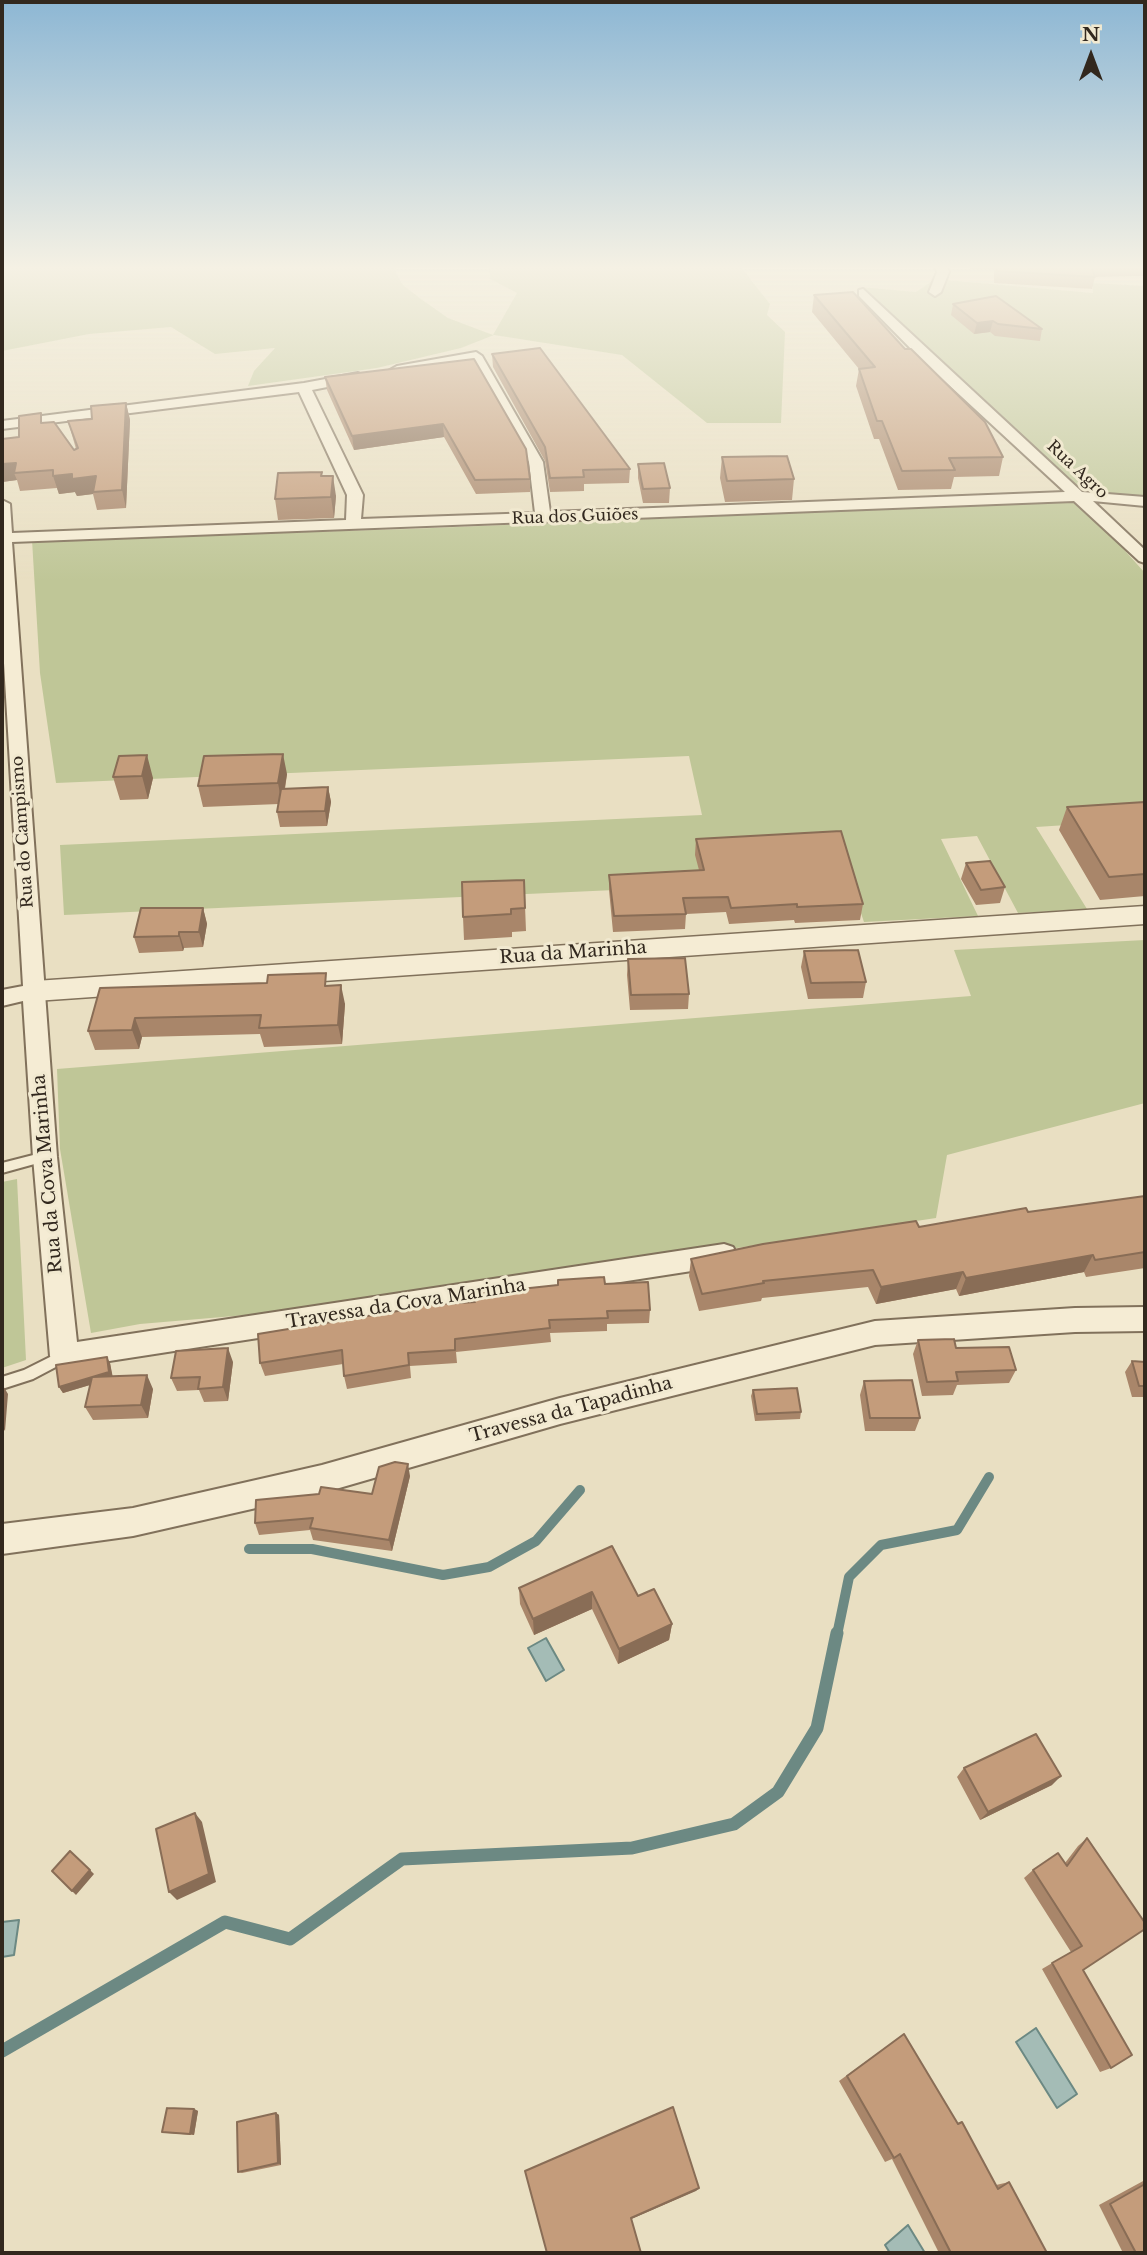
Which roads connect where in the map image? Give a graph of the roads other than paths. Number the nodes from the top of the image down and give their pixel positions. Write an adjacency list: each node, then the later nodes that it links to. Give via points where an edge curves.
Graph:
1 (392, 371): 4 (street)
2 (484, 371): 9 (street, via 536,462)
3 (943, 371): 6 (street, Rua Agro)
4 (304, 387): 5 (street); 10 (street, via 355,495)
5 (2, 425)
6 (1080, 496): 7 (street, Rua dos Guiões); 9 (street, Rua dos Guiões); 12 (street, Rua Agro)
7 (1145, 501)
8 (2, 504): 11 (street, Rua do Campismo)
9 (543, 518): 10 (street, Rua dos Guiões)
10 (353, 525): 11 (street, Rua dos Guiões)
11 (4, 538): 13 (street, Rua do Campismo)
12 (1145, 558)
13 (7, 691): 15 (street, Rua do Campismo)
14 (1145, 915): 15 (street, Rua da Marinha)
15 (35, 992): 16 (street, Rua da Marinha); 17 (street, Rua da Cova Marinha)
16 (2, 998)
17 (45, 1157): 18 (lane); 21 (street, Rua da Cova Marinha)
18 (2, 1168)
19 (746, 1251): 21 (street, Travessa da Cova Marinha)
20 (1145, 1319): 23 (street, Travessa da Tapadinha, via 875,1334 560,1411 323,1479 133,1522)
21 (64, 1356): 22 (lane, Travessa da Cova Marinha)
22 (2, 1383)
23 (2, 1539)

